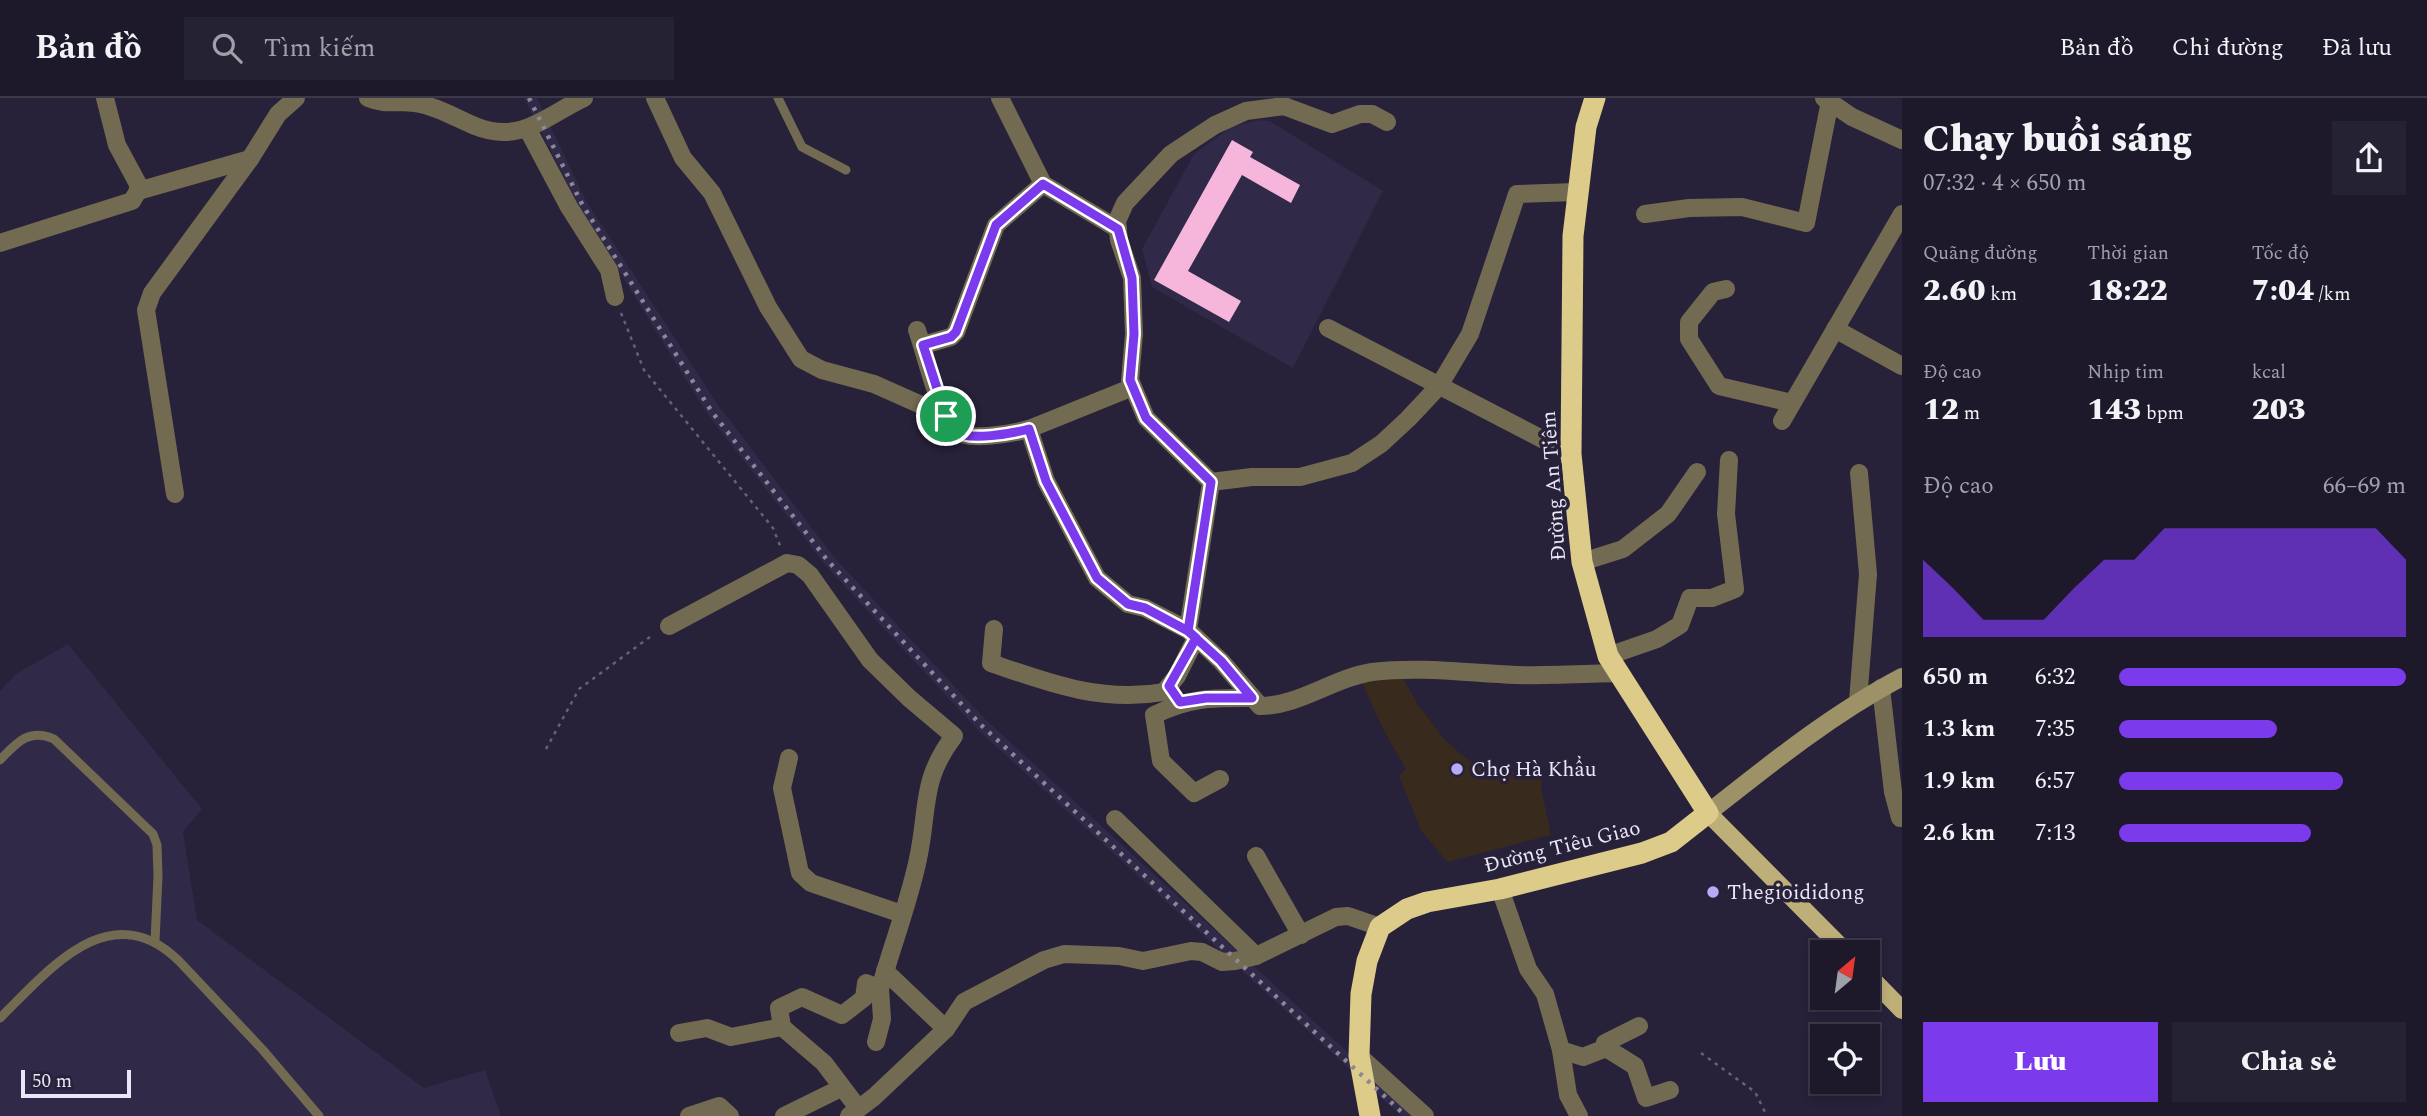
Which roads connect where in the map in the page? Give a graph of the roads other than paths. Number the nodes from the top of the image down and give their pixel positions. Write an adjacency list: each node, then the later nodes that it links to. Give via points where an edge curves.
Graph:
1 (105, 98): 16 (street, via 117,145)
2 (296, 98): 13 (street, via 278,114)
3 (368, 98): 11 (street, via 382,104 415,103 479,128 511,132)
4 (584, 98): 11 (street)
5 (655, 98): 30 (street, via 683,158 712,192 768,307 801,359)
6 (778, 98): 14 (lane, via 802,147)
7 (1000, 98): 15 (street)
8 (1595, 98): 17 (highway, Đường An Tiêm)
9 (1827, 100): 12 (street); 18 (street, via 1806,223 1742,208)
10 (1387, 122): 20 (street, via 1360,114 1332,124 1284,106 1246,111 1215,125 1171,155 1125,203)
11 (527, 128): 23 (street, via 609,270)
12 (1902, 140)
13 (250, 159): 16 (street); 38 (street, via 152,293 146,310)
14 (846, 170)
15 (1043, 184): 20 (street); 30 (street, via 996,225 956,332 951,337 920,338)
16 (138, 191): 21 (street, via 132,201)
17 (1576, 192): 27 (street, via 1517,194 1469,334); 33 (highway, Đường An Tiêm)
18 (1645, 214)
19 (1902, 214): 25 (street)
20 (1118, 229): 28 (street, via 1132,278)
21 (0, 243)
22 (1726, 289): 29 (street, via 1713,292 1689,322 1689,339 1698,356 1719,386)
23 (615, 297)
24 (1328, 328): 27 (street)
25 (1835, 329): 26 (street); 29 (street)
26 (1902, 366)
27 (1439, 386): 33 (street); 37 (street, via 1381,444 1352,463 1300,477)
28 (1133, 387): 32 (street); 37 (street, via 1146,418)
29 (1792, 403): 31 (street)
30 (946, 416): 32 (street, via 956,432 969,437)
31 (1782, 421)
32 (1029, 429): 42 (street, via 1046,481 1097,578 1128,604 1145,608)
33 (1571, 454): 39 (highway, Đường An Tiêm)
34 (1729, 460): 43 (street, via 1726,514 1735,589 1712,598 1690,598 1680,625)
35 (1697, 472): 39 (street, via 1668,514 1623,549)
36 (1858, 473): 48 (street, via 1868,574)
37 (1211, 482): 42 (street)
38 (176, 494)
39 (1582, 562): 43 (highway, Đường An Tiêm)
40 (669, 626): 58 (street, via 787,563 797,565 810,575 870,660 954,736 930,775 918,858)
41 (994, 629): 45 (street, via 991,663 1047,682 1133,698 1164,692)
42 (1192, 634): 45 (street); 47 (street)
43 (1613, 664): 47 (street, via 1518,675 1412,668 1335,681 1277,706 1260,706); 53 (highway, Đường An Tiêm)
44 (1902, 677): 46 (street, Đường Tiêu Giao)
45 (1169, 686): 49 (street)
46 (1881, 688): 48 (street, Đường Tiêu Giao); 54 (street)
47 (1252, 698): 49 (street)
48 (1858, 701): 53 (street, Đường Tiêu Giao)
49 (1180, 702): 52 (street, via 1154,715 1161,761 1194,793)
50 (789, 758): 58 (street, via 782,788 800,873 811,883)
51 (0, 760): 62 (lane, via 21,738 33,734 54,739 145,825 157,845)
52 (1220, 779)
53 (1708, 813): 57 (highway, Đường Tiêu Giao, via 1671,842 1642,853); 61 (main road, Đường An Tiêm)
54 (1900, 818)
55 (1115, 819): 63 (street)
56 (1256, 856): 60 (street)
57 (1500, 890): 59 (highway, Đường Tiêu Giao, via 1427,902 1406,909); 75 (street, via 1528,969 1545,994)
58 (902, 914): 64 (street)
59 (1380, 927): 60 (street, via 1348,916 1336,917); 76 (highway, via 1361,994)
60 (1301, 935): 63 (street)
61 (1834, 940)
62 (155, 941): 68 (lane, via 118,933 86,943); 80 (lane, via 262,1049)
63 (1256, 956): 71 (street, via 1222,962 1191,951 1143,961 1064,954 964,1002)
64 (885, 971): 66 (street); 71 (street)
65 (1880, 987): 67 (main road)
66 (880, 989): 70 (street, via 866,983 864,998 842,1015 802,997 779,1008); 73 (street, via 882,1019)
67 (1902, 1010)
68 (0, 1018)
69 (1639, 1026): 74 (street, via 1605,1043)
70 (782, 1027): 72 (street, via 732,1037 707,1028); 77 (street, via 824,1063)
71 (946, 1029): 79 (street)
72 (679, 1033)
73 (876, 1042)
74 (1606, 1048): 75 (street, via 1583,1057); 78 (street, via 1635,1066 1646,1098)
75 (1561, 1050): 86 (street, via 1568,1096)
76 (1359, 1056): 84 (highway); 85 (street)
77 (841, 1088): 79 (street); 83 (street)
78 (1670, 1090)
79 (853, 1112)
80 (319, 1116)
81 (689, 1116): 82 (street, via 719,1106)
82 (730, 1116)
83 (784, 1116)
84 (1370, 1116)
85 (1425, 1116)
86 (1579, 1116)

